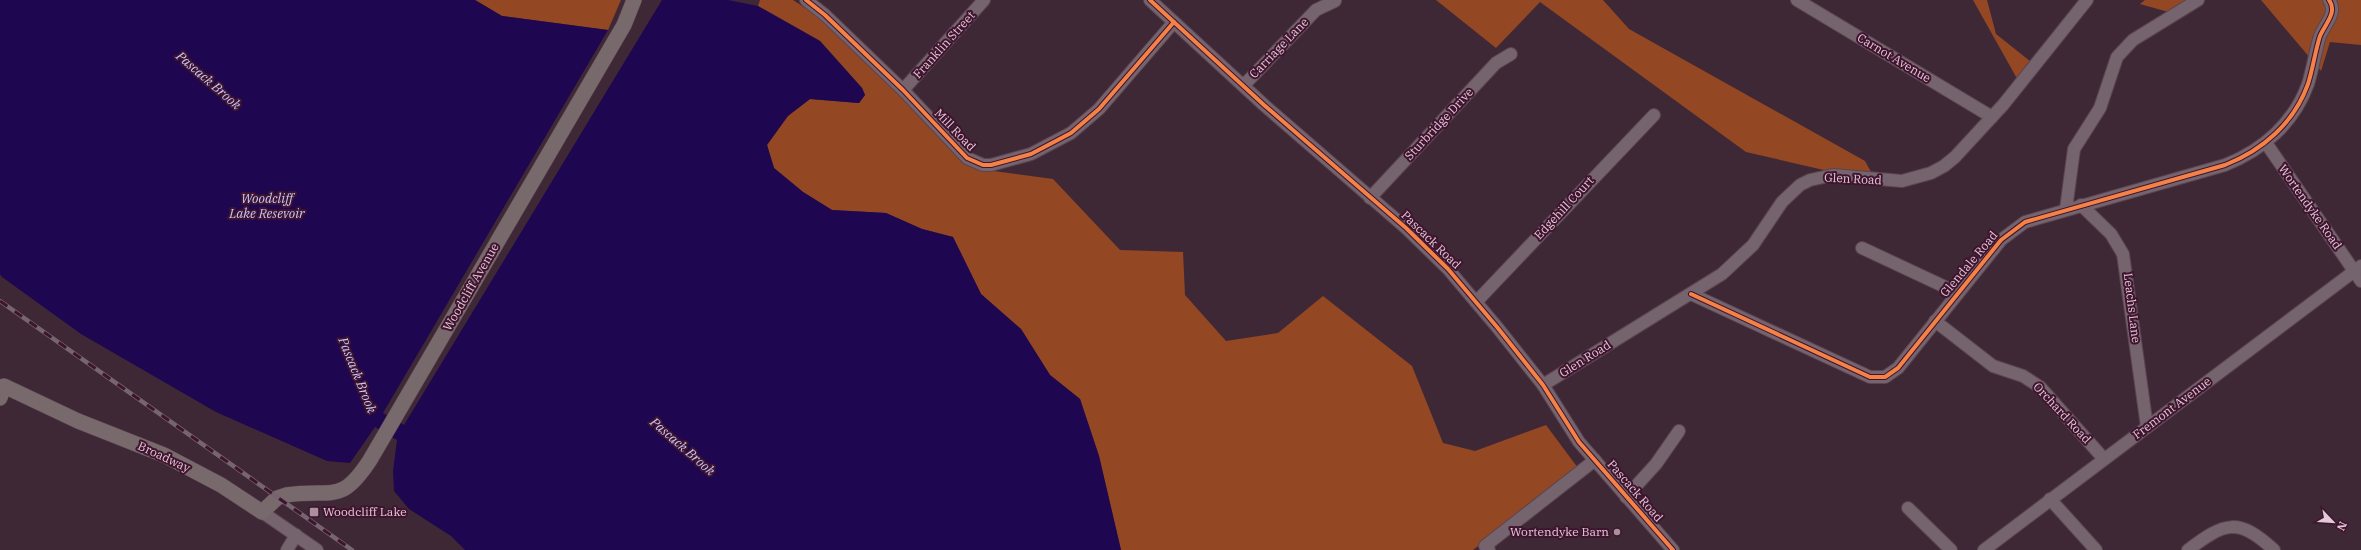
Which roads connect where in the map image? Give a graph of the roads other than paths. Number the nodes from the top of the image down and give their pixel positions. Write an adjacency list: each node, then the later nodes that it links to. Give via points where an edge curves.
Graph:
1 (634, 0): 35 (main road, Woodcliff Avenue, via 624,25 362,472 350,487 338,492 286,495 277,498)
2 (806, 0): 13 (street, Mill Road)
3 (984, 0): 13 (street, Franklin Street)
4 (1150, 0): 10 (street, Pascack Road)
5 (1797, 0): 15 (street, Carnot Avenue)
6 (2087, 0): 15 (street, Glen Road)
7 (2198, 0): 19 (street, via 2132,40 2117,57 2100,108 2074,149)
8 (2329, 0): 16 (street, Glendale Road, via 2333,9 2332,14 2320,36 2316,56 2299,104 2289,119)
9 (1335, 1): 12 (street, Carriage Lane, via 1316,10)
10 (1174, 22): 12 (street, Pascack Road); 13 (street, Mill Road, via 1099,109 1081,126 1050,146 991,165 967,158)
11 (1512, 54): 17 (street, Sturbridge Drive, via 1496,63)
12 (1244, 85): 17 (street, Pascack Road)
13 (903, 90)
14 (1654, 115): 24 (street, Edgehill Court)
15 (1992, 117): 23 (street, Glen Road, via 1955,156 1931,173 1892,181 1822,176 1800,185 1782,202 1765,230 1736,262)
16 (2266, 143): 18 (street, Glendale Road, via 2225,165); 21 (street, Wortendyke Road)
17 (1370, 198): 24 (street, Pascack Road, via 1429,250)
18 (2081, 205): 19 (street, Glendale Road); 28 (street, Leachs Lane, via 2111,234 2123,254)
19 (2066, 209): 22 (street, Glendale Road, via 2032,219 2012,230)
20 (1862, 248): 22 (street)
21 (2359, 273): 28 (street, Fremont Avenue)
22 (1958, 293): 25 (street, Glendale Road)
23 (1691, 294): 25 (street, Glendale Road, via 1877,378 1885,377 1898,368); 26 (street, Glen Road)
24 (1476, 302): 26 (street, Pascack Road)
25 (1935, 321): 30 (street, Orchard Road, via 1992,366 2023,376 2036,384)
26 (1543, 385): 31 (street, Pascack Road, via 1579,442)
27 (1, 389): 35 (main road, Broadway, via 171,459 221,485)
28 (2147, 427): 30 (street, Fremont Avenue)
29 (1679, 431): 32 (street, via 1656,464)
30 (2104, 459): 33 (street, Fremont Avenue)
31 (1596, 460): 32 (street, Pascack Road); 39 (street, via 1485,546)
32 (1626, 497): 40 (street, Pascack Road)
33 (2050, 499): 42 (street, Fremont Avenue); 43 (street)
34 (1908, 508): 41 (street)
35 (262, 512): 36 (street, Broadway)
36 (296, 535): 37 (street); 38 (street, Broadway)
37 (287, 550)
38 (317, 550)
39 (1489, 550)
40 (1673, 550)
41 (1951, 550)
42 (1984, 550)
43 (2096, 550)
44 (2188, 550): 45 (street, via 2211,533 2229,527 2250,531)
45 (2274, 550)

